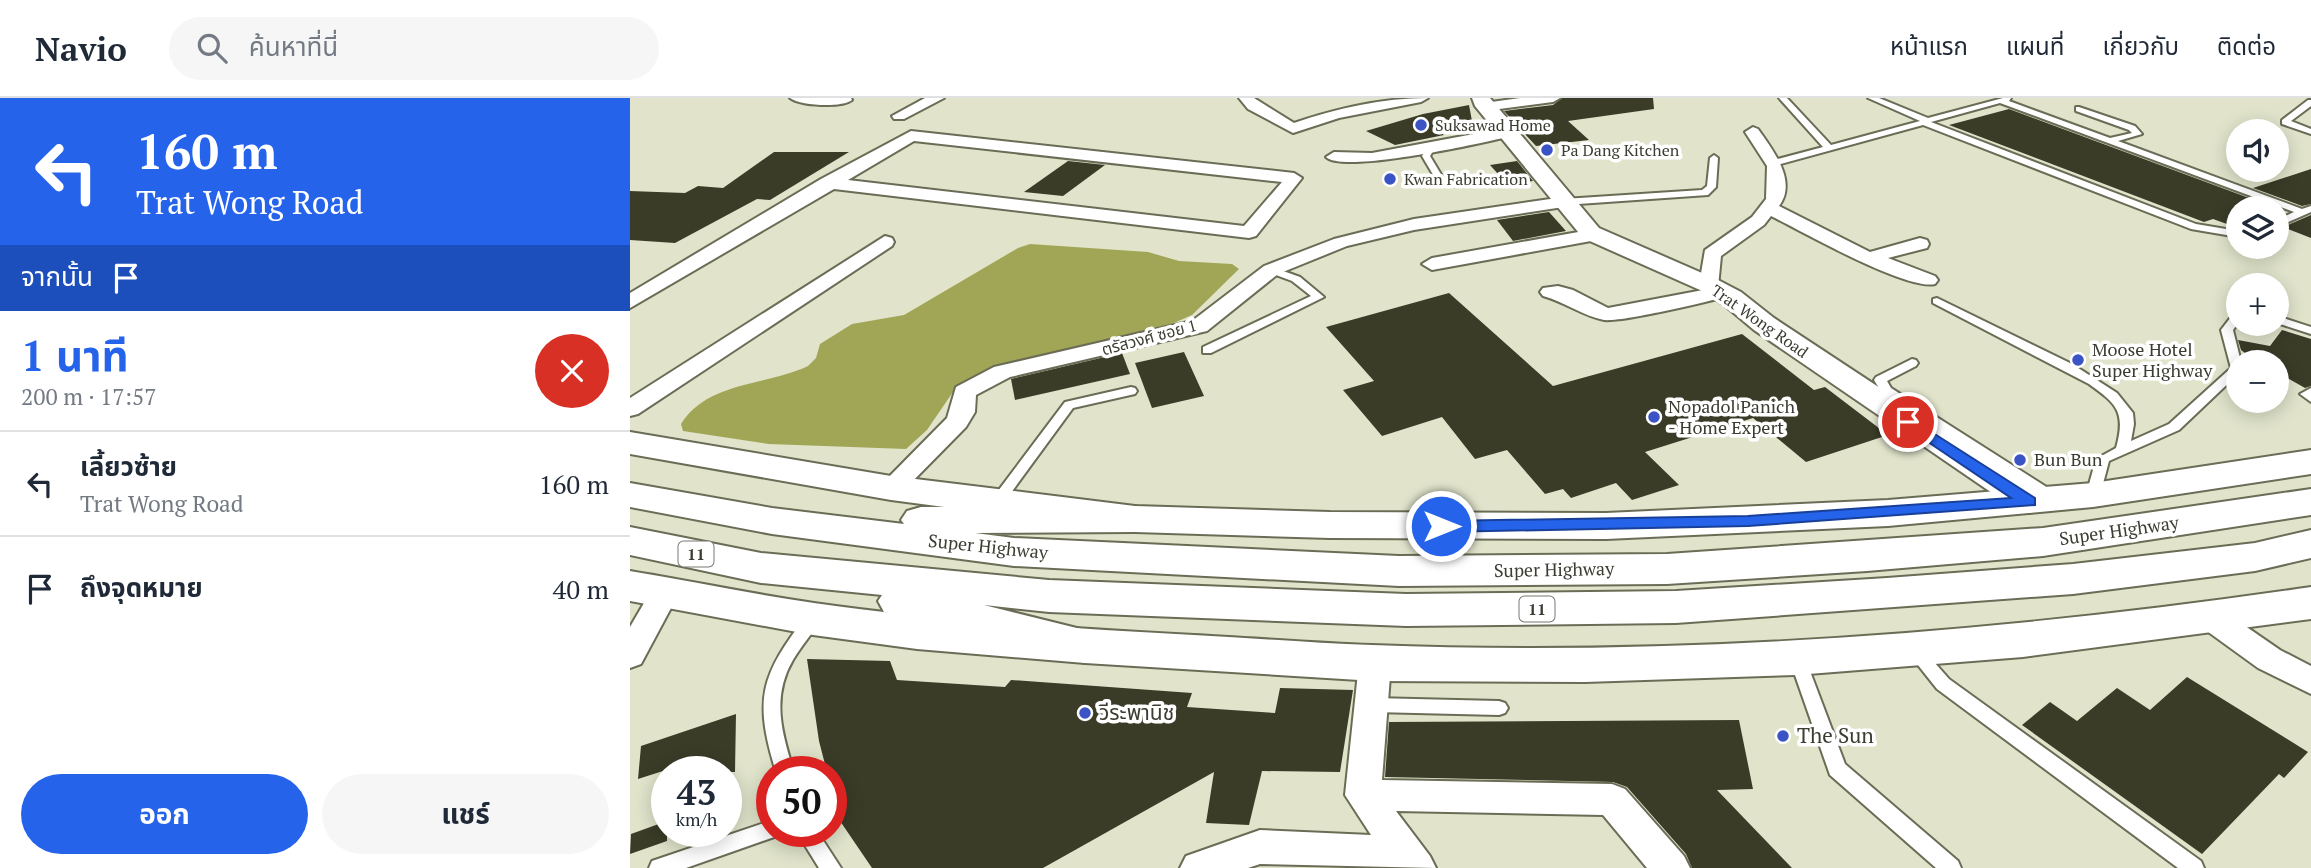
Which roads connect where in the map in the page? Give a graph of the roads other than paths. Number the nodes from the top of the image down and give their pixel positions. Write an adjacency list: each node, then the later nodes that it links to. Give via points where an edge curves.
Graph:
1 (797, 98): 9 (street)
2 (937, 98): 14 (street)
3 (1246, 98): 4 (street, via 1252,106 1293,128 1336,114)
4 (1421, 98)
5 (1553, 98): 11 (street)
6 (1783, 98): 21 (lane)
7 (1872, 98): 15 (lane)
8 (2012, 98): 10 (lane)
9 (845, 100)
10 (2001, 101): 15 (lane); 19 (lane)
11 (1483, 102): 18 (street, Trat Wong Road)
12 (2311, 102): 17 (lane, via 2285,122)
13 (2078, 109): 19 (lane, via 2133,128 2138,134)
14 (899, 116)
15 (1926, 121): 21 (lane); 31 (lane, via 2193,227)
16 (1753, 132): 24 (street)
17 (2311, 132)
18 (1506, 133): 20 (street); 27 (street, Trat Wong Road)
19 (2110, 141): 29 (lane)
20 (1433, 145): 22 (street, via 1372,158); 25 (lane, via 1426,156)
21 (1829, 148): 24 (lane)
22 (1334, 157)
23 (1714, 158): 27 (lane, via 1705,193)
24 (1773, 163): 28 (street, via 1775,200)
25 (1438, 176)
26 (827, 183): 26 (street, via 904,139 922,135 1294,178 1249,232); 42 (street)
27 (1564, 202): 32 (street, Trat Wong Road); 37 (street, ตรัสวงศ์ ซอย 1, via 1404,228 1313,253)
28 (1769, 208): 35 (street); 39 (street, via 1712,254)
29 (2307, 211): 30 (lane)
30 (2289, 218)
31 (2226, 232)
32 (1595, 235): 36 (street); 39 (street, Trat Wong Road)
33 (886, 242): 51 (street)
34 (1920, 244): 35 (street)
35 (1868, 258): 38 (street)
36 (1432, 264)
37 (1272, 270): 46 (lane, via 1296,279 1319,297); 55 (street, ตรัสวงศ์ ซอย 1, via 1244,287 1199,326 981,380 964,392 964,412 957,422)
38 (1928, 280)
39 (1716, 288): 40 (street, via 1608,314 1564,293); 57 (street, Trat Wong Road, via 1764,324)
40 (1550, 292)
41 (1937, 301): 53 (lane, via 2078,374 2116,400 2124,408 2128,429)
42 (630, 302)
43 (2289, 323): 44 (lane)
44 (2311, 331)
45 (2229, 336): 53 (lane, via 2237,369 2174,427)
46 (1207, 350)
47 (1912, 363): 57 (lane, via 1880,380 1886,390)
48 (1131, 391): 58 (lane, via 1069,405)
49 (2311, 392): 50 (lane, via 2306,394)
50 (2311, 398)
51 (630, 409)
52 (630, 443): 55 (main road)
53 (2122, 451): 57 (lane, via 2103,460)
54 (2311, 462): 57 (main road)
55 (891, 488): 58 (main road)
56 (630, 495): 61 (main road, Super Highway)
57 (2059, 499): 60 (main road, via 1824,517 1606,526)
58 (997, 502): 60 (main road)
59 (2311, 502): 61 (main road, Super Highway, via 2043,542 1667,569 1399,571 1014,552)
60 (1135, 519): 61 (main road)
61 (772, 521)
62 (630, 541): 64 (main road, 11)
63 (2311, 544): 64 (main road, 11, via 2255,557 2073,579 1676,607 1406,610 1076,597)
64 (761, 568): 69 (main road)
65 (647, 589): 68 (main road); 71 (street)
66 (2311, 603): 67 (main road)
67 (2211, 618): 70 (main road); 73 (street, via 2269,659)
68 (813, 620): 69 (main road); 76 (lane, via 784,656 768,705)
69 (1084, 646): 74 (main road)
70 (1914, 649): 72 (main road); 86 (lane, via 1943,684)
71 (630, 656)
72 (1796, 657): 74 (main road, via 1584,664); 85 (lane, via 1837,769)
73 (2311, 681)
74 (1374, 684): 75 (lane); 77 (street)
75 (1499, 708)
76 (781, 756)
77 (1363, 795): 80 (street); 84 (street, via 1612,800)
78 (756, 835): 81 (lane)
79 (817, 847): 82 (lane)
80 (1411, 861): 83 (street, via 1260,847)
81 (659, 868)
82 (831, 868)
83 (1199, 868)
84 (1671, 868)
85 (1951, 868)
86 (2194, 868)

